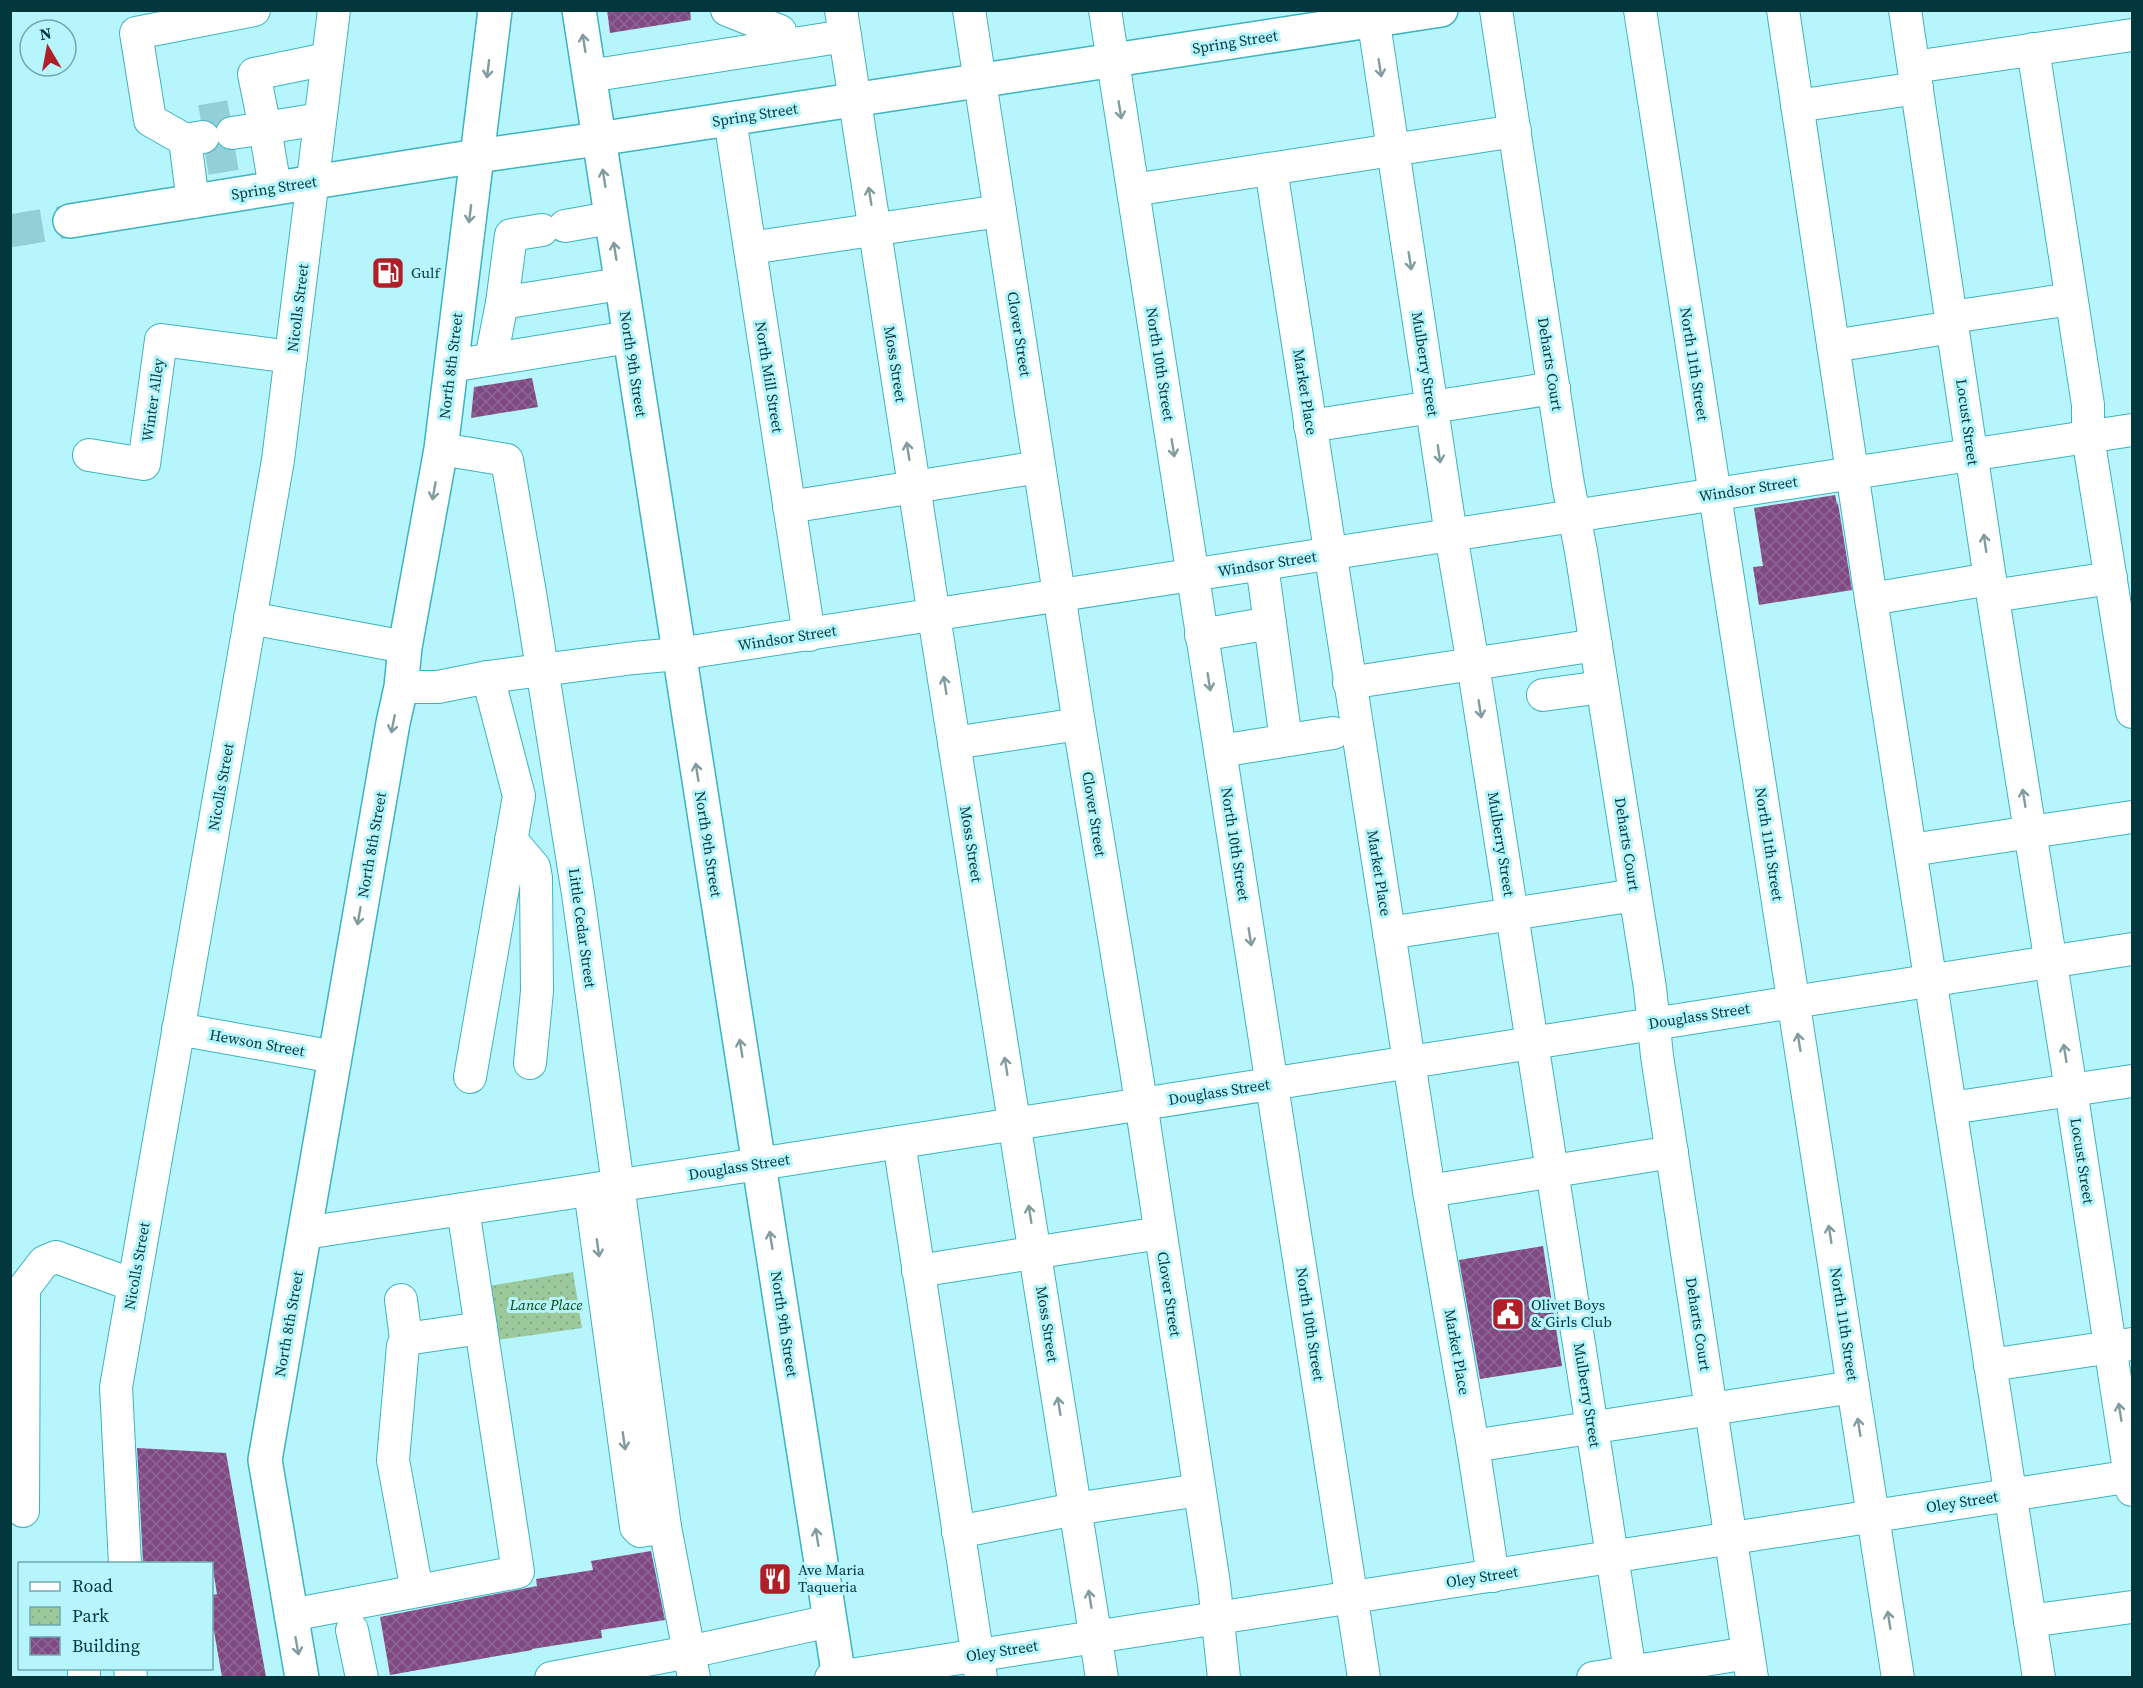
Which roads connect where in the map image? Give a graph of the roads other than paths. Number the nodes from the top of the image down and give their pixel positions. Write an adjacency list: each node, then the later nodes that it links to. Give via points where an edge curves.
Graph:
1 (254, 10): 29 (street, via 136,33 150,120)
2 (334, 10): 18 (street, Nicolls Street)
3 (495, 10): 32 (main road, North 8th Street, one-way to 32)
4 (579, 10): 20 (main road, North 9th Street, one-way to 4)
5 (727, 10): 15 (street)
6 (969, 10): 22 (street, Clover Street)
7 (1105, 10): 19 (street, North 10th Street)
8 (1441, 10): 13 (main road, Spring Street)
9 (1496, 10): 28 (street, Deharts Court)
10 (1640, 10): 63 (street, North 11th Street)
11 (1783, 10): 24 (street)
12 (1905, 10): 21 (street, Locust Street)
13 (1372, 16): 19 (main road, Spring Street); 31 (street, Mulberry Street, one-way to 31)
14 (843, 23): 15 (street); 23 (street, Moss Street)
15 (780, 29): 20 (street)
16 (2133, 35): 17 (street)
17 (2033, 49): 21 (street); 44 (street)
18 (327, 59): 25 (street, Nicolls Street); 27 (street, via 254,74)
19 (1113, 61): 22 (main road, Spring Street); 36 (street, North 10th Street, one-way to 36)
20 (589, 76): 30 (main road, North 9th Street)
21 (1916, 77): 24 (street); 46 (street, Locust Street)
22 (980, 81): 23 (main road, Spring Street); 38 (street, Clover Street)
23 (855, 100): 26 (main road, Spring Street); 41 (street, Moss Street, one-way to 23)
24 (1797, 106): 48 (street)
25 (320, 119): 27 (street); 34 (street, Nicolls Street)
26 (730, 119): 30 (main road, Spring Street); 42 (street, North Mill Street)
27 (265, 128): 29 (street); 35 (street)
28 (1515, 131): 31 (street); 52 (street, Deharts Court)
29 (205, 139): 37 (street)
30 (598, 139): 32 (main road, Spring Street); 39 (main road, North 9th Street, one-way to 30)
31 (1393, 150): 33 (street); 53 (street, Mulberry Street, one-way to 53)
32 (477, 156): 34 (main road, Spring Street); 51 (main road, North 8th Street, one-way to 51)
33 (1271, 169): 36 (street); 54 (street, Market Place)
34 (313, 182): 35 (main road, Spring Street); 49 (street, Nicolls Street)
35 (275, 188): 37 (main road, Spring Street)
36 (1133, 189): 69 (street, North 10th Street, one-way to 69)
37 (193, 201): 40 (main road, Spring Street)
38 (1000, 210): 41 (street); 60 (street, Clover Street)
39 (610, 218): 43 (main road, North 9th Street, one-way to 39); 45 (street, via 511,235)
40 (70, 222)
41 (875, 229): 42 (street); 62 (street, Moss Street, one-way to 41)
42 (750, 248): 64 (street, North Mill Street)
43 (620, 284): 45 (street); 47 (main road, North 9th Street)
44 (2071, 299): 46 (street); 56 (street, via 2088,405)
45 (502, 303): 50 (street)
46 (1952, 322): 48 (street); 59 (street, Locust Street)
47 (629, 338): 50 (street); 81 (main road, North 9th Street)
48 (1833, 346): 61 (street)
49 (291, 357): 58 (street, Winter Alley, via 161,340 144,464); 75 (street, Nicolls Street, via 278,460)
50 (491, 359): 51 (street)
51 (452, 366): 57 (main road, North 8th Street)
52 (1554, 388): 53 (street); 65 (street, Deharts Court)
53 (1432, 407): 54 (street); 66 (street, Mulberry Street, one-way to 66)
54 (1310, 426): 67 (street, Market Place)
55 (2133, 430): 56 (street, Windsor Street)
56 (2088, 437): 59 (street, Windsor Street); 70 (street)
57 (441, 449): 80 (main road, North 8th Street, one-way to 80); 83 (street, Little Cedar Street, via 507,460)
58 (89, 455)
59 (1972, 455): 61 (street, Windsor Street); 71 (street, Locust Street, one-way to 59)
60 (1039, 467): 62 (street); 72 (street, Clover Street)
61 (1852, 473): 63 (street, Windsor Street); 73 (street)
62 (914, 487): 64 (street); 74 (street, Moss Street)
63 (1714, 494): 65 (street, Windsor Street); 105 (street, North 11th Street)
64 (789, 507): 77 (street, North Mill Street)
65 (1574, 516): 66 (street, Windsor Street); 79 (street, Deharts Court)
66 (1451, 535): 67 (street, Windsor Street); 82 (street, Mulberry Street)
67 (1329, 554): 68 (street, Windsor Street); 85 (street, Market Place)
68 (1262, 565): 69 (street, Windsor Street); 76 (street)
69 (1192, 575): 72 (street, Windsor Street); 78 (street, North 10th Street)
70 (2111, 578): 71 (street); 89 (street)
71 (1991, 588): 73 (street); 96 (street, Locust Street, one-way to 71)
72 (1059, 596): 74 (street, Windsor Street); 90 (street, Clover Street)
73 (1871, 599): 98 (street)
74 (934, 616): 77 (street, Windsor Street); 93 (street, Moss Street, one-way to 74)
75 (250, 618): 80 (street); 107 (street, Nicolls Street)
76 (1270, 623): 78 (street); 92 (street)
77 (809, 635): 81 (street, Windsor Street)
78 (1202, 635): 94 (street, North 10th Street, one-way to 94)
79 (1596, 645): 82 (street); 87 (street, Deharts Court)
80 (405, 647): 86 (main road, North 8th Street)
81 (678, 654): 83 (street, Windsor Street); 121 (main road, North 9th Street, one-way to 81)
82 (1473, 664): 85 (street); 100 (street, Mulberry Street, one-way to 100)
83 (543, 671): 84 (street, Windsor Street); 123 (street, Little Cedar Street, via 578,894)
84 (488, 677): 86 (street, Windsor Street, via 438,687); 97 (street, via 519,796)
85 (1349, 683): 101 (street, Market Place)
86 (401, 687): 109 (main road, North 8th Street, one-way to 109)
87 (1602, 687): 88 (street); 99 (street, Deharts Court)
88 (1543, 695)
89 (2133, 712)
90 (1079, 724): 93 (street); 116 (street, Clover Street)
91 (1333, 733): 92 (street)
92 (1286, 741): 94 (street)
93 (954, 743): 118 (street, Moss Street, one-way to 93)
94 (1220, 751): 114 (street, North 10th Street, one-way to 114)
95 (2133, 818): 96 (street)
96 (2030, 833): 98 (street); 103 (street, Locust Street)
97 (511, 840): 111 (street, via 534,867 536,878 537,991); 112 (street)
98 (1911, 850): 104 (street)
99 (1635, 895): 100 (street); 106 (street, Deharts Court)
100 (1512, 914): 101 (street); 108 (street, Mulberry Street)
101 (1389, 933): 110 (street, Market Place)
102 (2133, 949): 103 (street, Douglass Street)
103 (2051, 961): 104 (street, Douglass Street); 115 (street, Locust Street, one-way to 103)
104 (1931, 980): 105 (street, Douglass Street); 117 (street)
105 (1793, 1001): 106 (street, Douglass Street); 136 (street, North 11th Street, one-way to 105)
106 (1654, 1023): 108 (street, Douglass Street); 120 (street, Deharts Court)
107 (178, 1029): 109 (street, Hewson Street); 130 (street, Nicolls Street)
108 (1532, 1043): 110 (street, Douglass Street); 122 (street, Mulberry Street)
109 (335, 1057): 126 (main road, North 8th Street)
110 (1409, 1062): 114 (street, Douglass Street); 124 (street, Market Place)
111 (530, 1063)
112 (470, 1077)
113 (2133, 1081): 115 (street)
114 (1273, 1084): 116 (street, Douglass Street); 152 (street, North 10th Street)
115 (2071, 1090): 117 (street); 134 (street, Locust Street)
116 (1140, 1105): 118 (street, Douglass Street); 127 (street, Clover Street)
117 (1951, 1108): 135 (street)
118 (1016, 1124): 119 (street, Douglass Street); 128 (street, Moss Street, one-way to 118)
119 (899, 1142): 121 (street, Douglass Street); 129 (street)
120 (1672, 1152): 122 (street); 137 (street, Deharts Court)
121 (759, 1164): 123 (street, Douglass Street); 156 (main road, North 9th Street, one-way to 121)
122 (1552, 1171): 124 (street); 138 (street, Mulberry Street)
123 (604, 1187): 125 (street, Douglass Street); 160 (street, Little Cedar Street, via 636,1527 640,1531 665,1527)
124 (1429, 1191): 139 (street, Market Place)
125 (463, 1209): 126 (street, Douglass Street); 132 (street)
126 (305, 1233): 154 (main road, North 8th Street, via 265,1460)
127 (1160, 1233): 128 (street); 141 (street, Clover Street)
128 (1036, 1253): 129 (street); 143 (street, Moss Street, one-way to 128)
129 (918, 1271): 146 (street)
130 (134, 1285): 144 (street, via 56,1257 44,1262 24,1288); 149 (street, Nicolls Street, via 116,1387)
131 (401, 1300): 133 (street)
132 (481, 1328): 133 (street); 151 (street, via 518,1572)
133 (406, 1339): 151 (street, via 393,1460)
134 (2121, 1346): 135 (street); 140 (street, Locust Street, one-way to 134)
135 (1990, 1365): 142 (street)
136 (1853, 1387): 137 (street); 145 (street, North 11th Street, one-way to 136)
137 (1711, 1409): 138 (street); 147 (street, Deharts Court)
138 (1592, 1427): 139 (street); 148 (street, Mulberry Street)
139 (1473, 1446): 150 (street, Market Place)
140 (2132, 1481): 142 (street, Oley Street)
141 (1199, 1490): 143 (street); 155 (street, Clover Street)
142 (2010, 1494): 145 (street, Oley Street); 157 (street)
143 (1075, 1509): 146 (street); 159 (street, Moss Street, one-way to 143)
144 (22, 1511)
145 (1873, 1515): 147 (street, Oley Street); 172 (street, North 11th Street, one-way to 145)
146 (958, 1532): 162 (street)
147 (1730, 1538): 148 (street, Oley Street); 161 (street, Deharts Court)
148 (1612, 1557): 150 (street, Oley Street); 163 (street, Mulberry Street)
149 (125, 1562)
150 (1493, 1576): 152 (street, Oley Street)
151 (417, 1590): 154 (street)
152 (1352, 1598): 155 (street, Oley Street); 170 (street, North 10th Street)
153 (2133, 1607): 157 (street)
154 (291, 1614): 164 (main road, North 8th Street, one-way to 164)
155 (1217, 1618): 159 (street, Oley Street); 169 (street, Clover Street)
156 (831, 1621): 160 (street); 167 (main road, North 9th Street)
157 (2030, 1622): 173 (street)
158 (352, 1630): 165 (street)
159 (1096, 1637): 162 (street, Oley Street); 168 (street, Moss Street)
160 (691, 1665): 166 (street)
161 (1750, 1665): 163 (street)
162 (979, 1666): 167 (street, Oley Street)
163 (1631, 1675): 171 (street)
164 (302, 1677)
165 (362, 1677)
166 (551, 1677)
167 (837, 1677)
168 (1102, 1677)
169 (1224, 1677)
170 (1364, 1677)
171 (1593, 1677)
172 (1898, 1677)
173 (2039, 1677)

